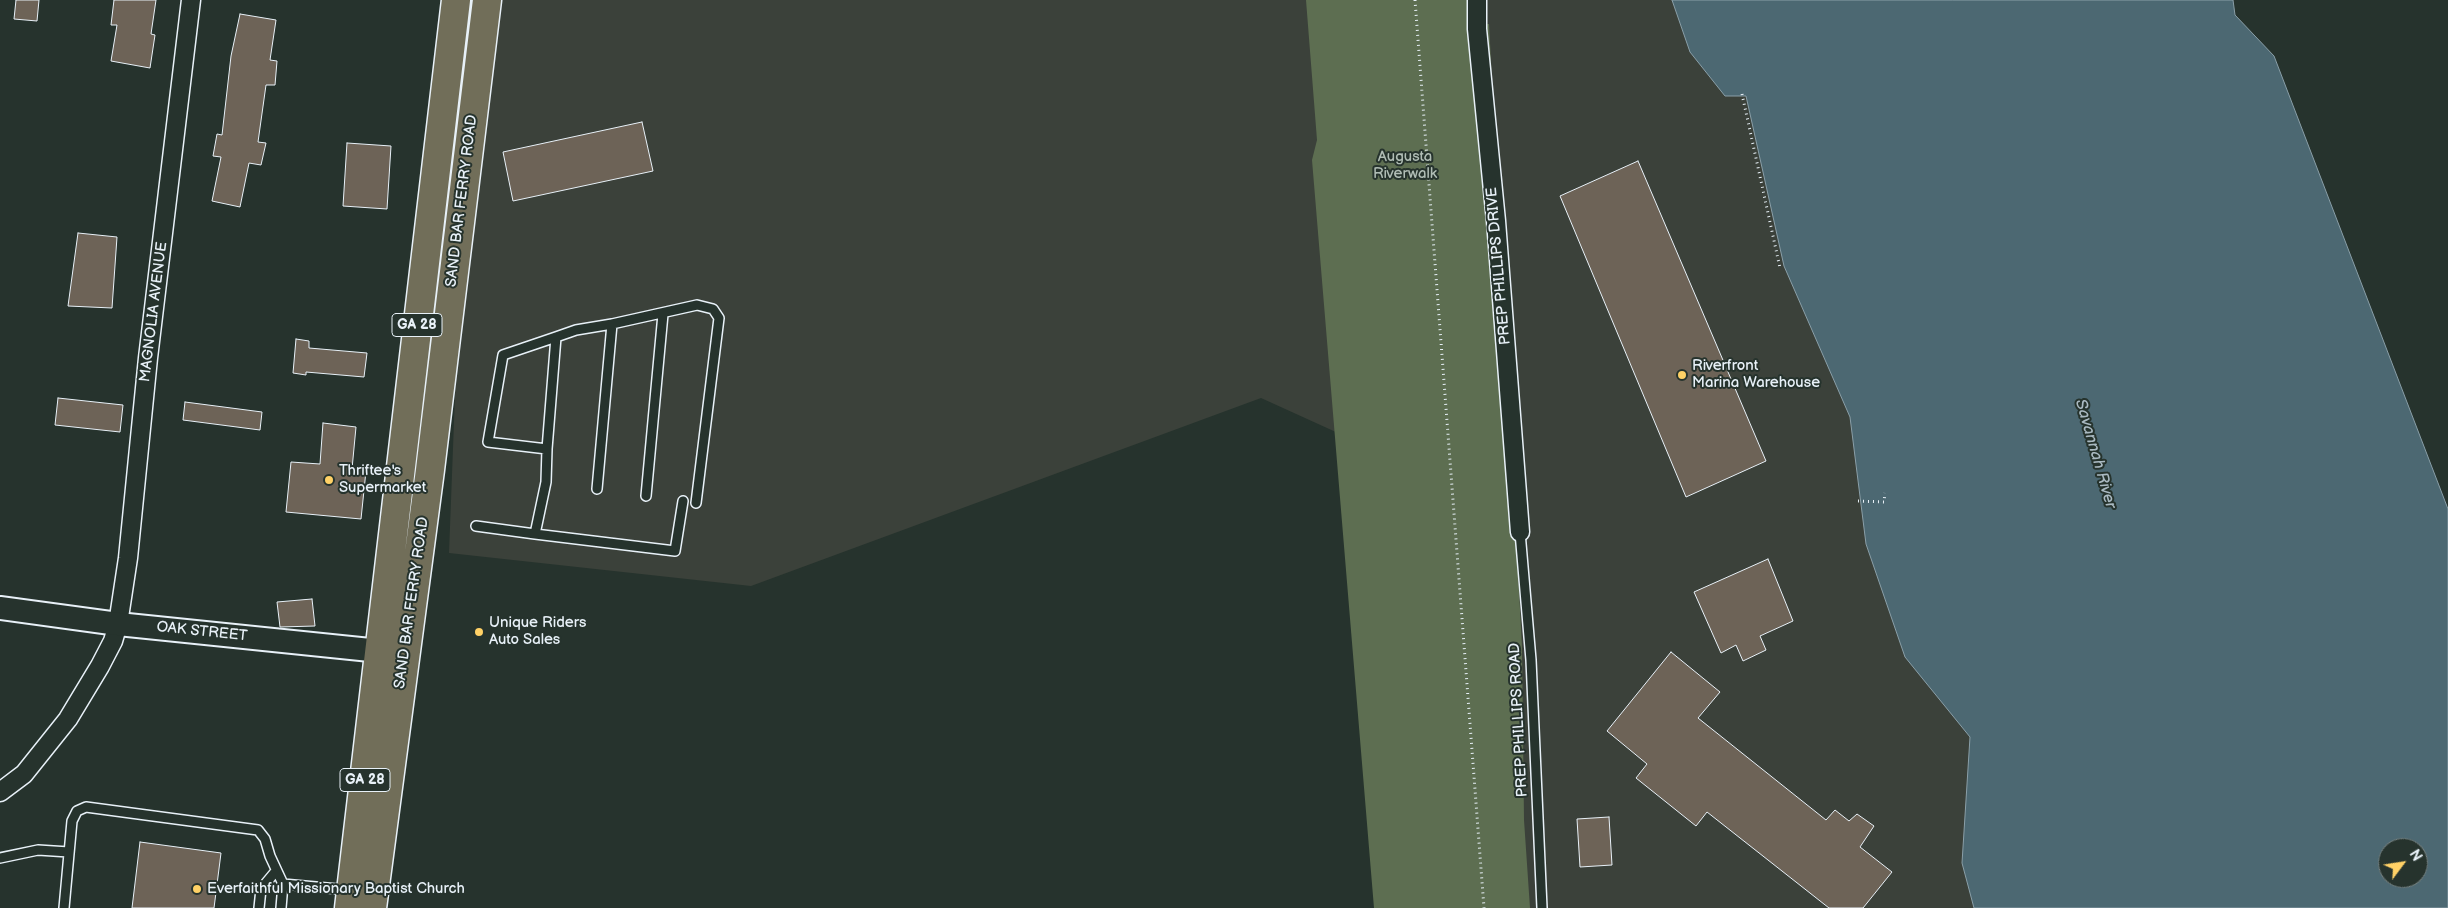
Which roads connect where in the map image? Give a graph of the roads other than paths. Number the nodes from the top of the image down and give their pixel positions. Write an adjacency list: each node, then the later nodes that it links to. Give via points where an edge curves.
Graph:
1 (191, 0): 18 (street, MAGNOLIA AVENUE)
2 (456, 0): 9 (main road, SAND BAR FERRY ROAD / GA 28)
3 (487, 0): 9 (main road, SAND BAR FERRY ROAD / GA 28)
4 (1477, 0): 15 (street, PREP PHILLIPS DRIVE)
5 (663, 314): 6 (lane); 11 (lane); 13 (lane, via 697,305 713,309 720,318)
6 (612, 324): 7 (lane); 10 (lane)
7 (556, 337): 8 (lane); 8 (lane, via 502,355 488,442)
8 (547, 449): 16 (lane, via 546,482)
9 (414, 470): 19 (main road, SAND BAR FERRY ROAD / GA 28)
10 (597, 489)
11 (646, 496)
12 (683, 501): 16 (lane, via 675,551)
13 (696, 503)
14 (476, 526): 16 (lane)
15 (1520, 532): 30 (lane, PREP PHILLIPS ROAD, via 1531,660)
16 (535, 534)
17 (0, 608): 18 (street, OAK STREET)
18 (118, 624): 19 (street, OAK STREET); 20 (street, MAGNOLIA AVENUE, via 100,666 68,719 24,774)
19 (392, 654): 25 (main road, SAND BAR FERRY ROAD / GA 28); 29 (main road, SAND BAR FERRY ROAD / GA 28)
20 (0, 792)
21 (69, 852): 22 (lane, via 38,850); 23 (lane, via 72,821 77,811 86,807 258,830 265,839); 26 (lane)
22 (0, 858)
23 (276, 871): 24 (lane); 27 (lane, via 261,889)
24 (283, 884): 25 (lane); 28 (lane)
25 (350, 899)
26 (64, 908)
27 (259, 908)
28 (281, 908)
29 (372, 908)
30 (1542, 908)

